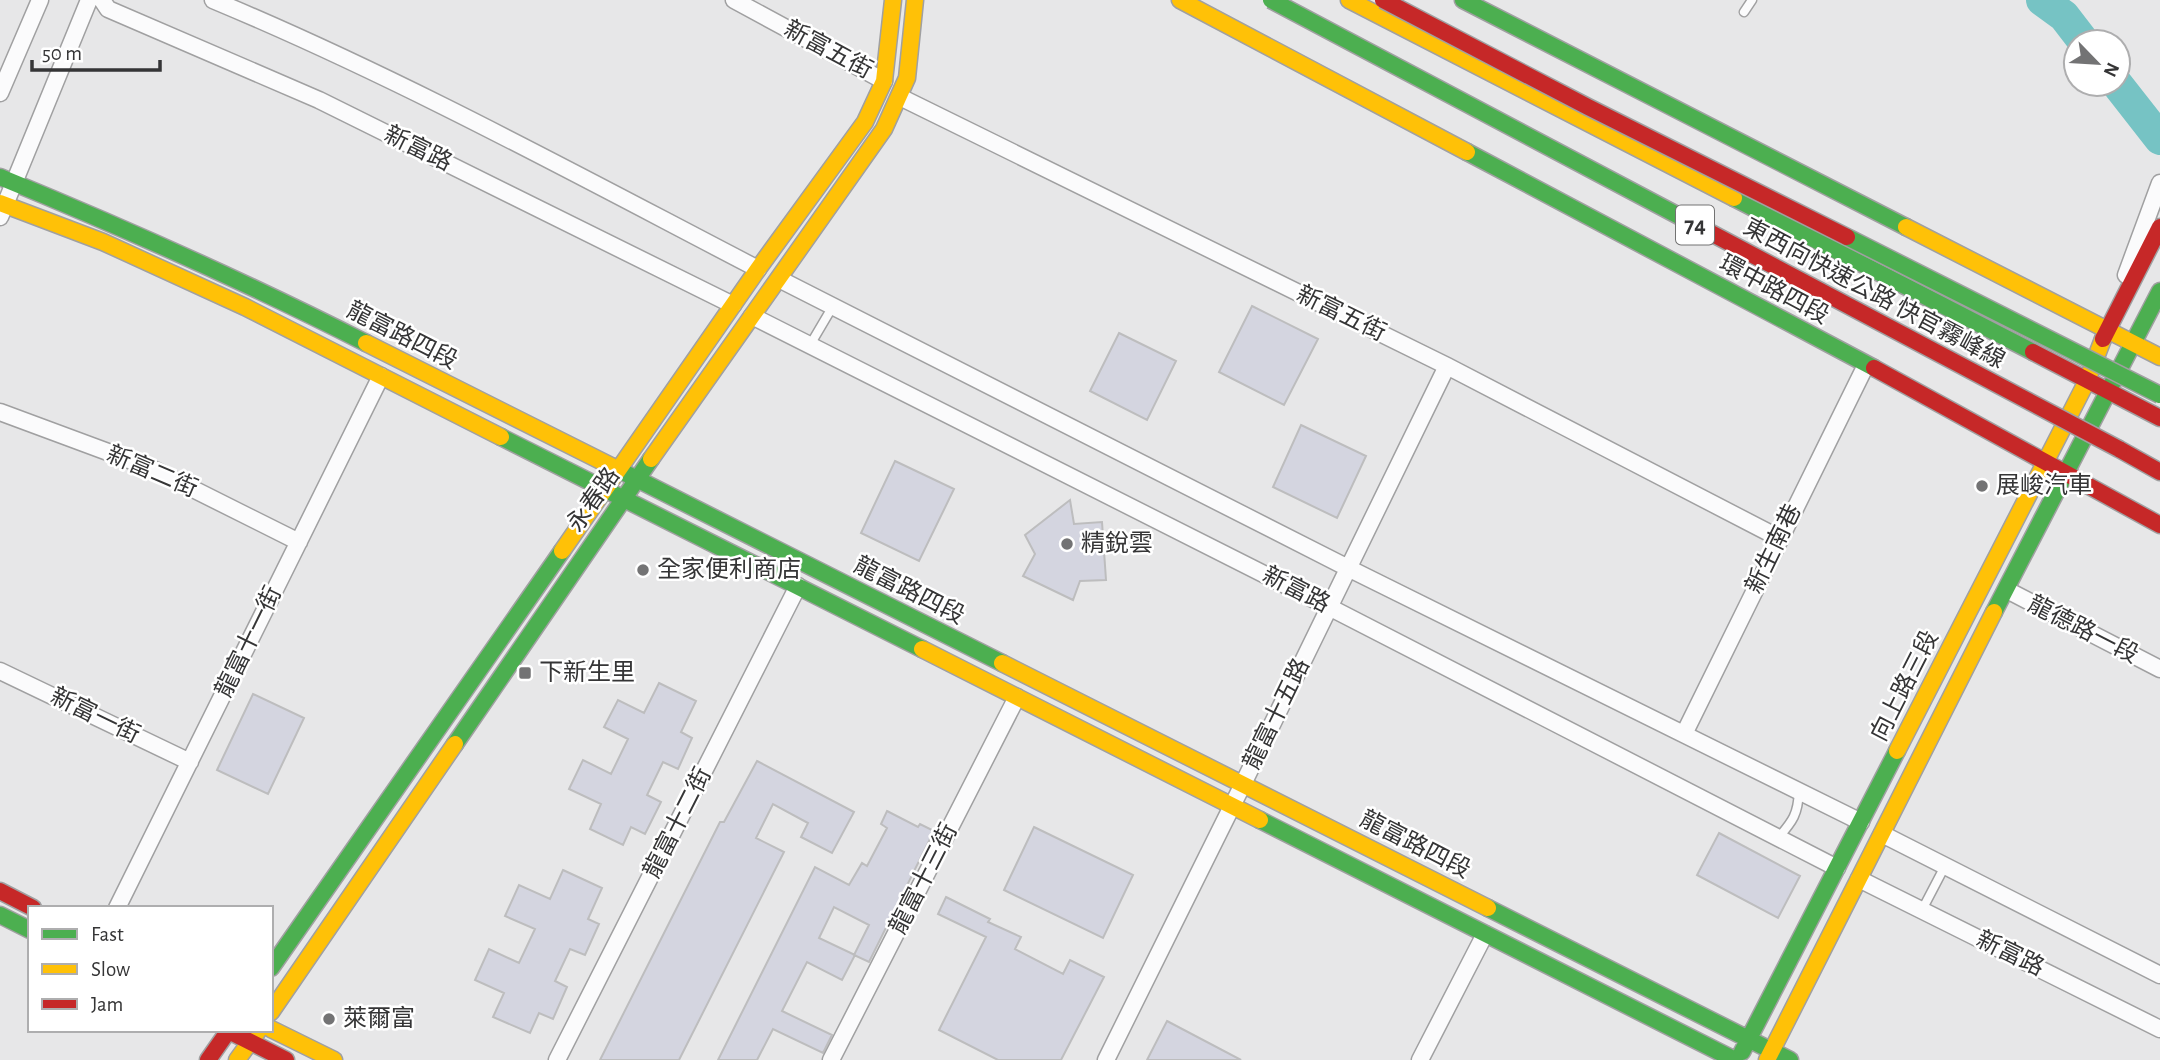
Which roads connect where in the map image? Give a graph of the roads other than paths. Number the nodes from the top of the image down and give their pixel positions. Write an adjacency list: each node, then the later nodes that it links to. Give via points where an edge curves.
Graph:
1 (40, 0): 17 (street)
2 (89, 0): 19 (street)
3 (102, 0): 26 (street, 新富路, via 108,9 319,100)
4 (213, 0): 23 (street, 新富路, via 508,139)
5 (734, 0): 16 (street, 新富五街)
6 (893, 0): 16 (main road, 永春路)
7 (915, 0): 18 (main road, 永春路, via 907,78)
8 (1180, 0): 34 (main road, 環中路四段)
9 (1271, 0): 47 (main road, 東西向快速公路 快官霧峰線 / 74, bridge)
10 (1287, 0): 41 (main road, 環中路四段)
11 (1349, 0): 37 (main road)
12 (1383, 0): 39 (main road, 東西向快速公路 快官霧峰線 / 74, bridge)
13 (1463, 0): 30 (main road)
14 (1752, 0): 15 (lane)
15 (1744, 12)
16 (884, 81): 23 (main road, 永春路, via 865,122)
17 (0, 93)
18 (900, 97): 24 (main road, 永春路, via 884,128); 35 (street, 新富五街)
19 (6, 180): 21 (street); 46 (main road, 龍富路四段, via 256,287)
20 (2160, 183): 30 (street)
21 (2, 208): 36 (main road, 龍富路四段, via 103,242)
22 (2160, 227): 30 (main road, 向上路三段)
23 (758, 269): 26 (main road, 永春路)
24 (779, 279): 27 (street, 新富路); 29 (main road, 永春路)
25 (2160, 292): 31 (main road, 向上路三段)
26 (733, 305): 46 (main road, 永春路)
27 (833, 306): 32 (lane); 55 (street, 新富路)
28 (2160, 307): 31 (street)
29 (752, 316): 32 (street, 新富路); 49 (main road, 永春路)
30 (2106, 331): 31 (main road); 37 (main road, 向上路三段)
31 (2132, 344): 33 (main road); 38 (main road, 向上路三段)
32 (810, 345): 58 (street, 新富路)
33 (2160, 357)
34 (1866, 365): 44 (main road, 環中路四段); 53 (street, 新生南巷)
35 (1447, 366): 53 (street, 新富五街); 55 (street, 龍富十五路)
36 (382, 376): 50 (main road, 龍富路四段); 54 (street, 龍富十一街)
37 (2087, 381): 38 (main road); 41 (main road, 向上路三段)
38 (2108, 391): 42 (main road); 43 (main road, 向上路三段)
39 (2160, 395)
40 (0, 411): 54 (street, 新富二街, via 151,468)
41 (2069, 414): 43 (main road, 環中路四段); 44 (main road, 向上路三段)
42 (2160, 418)
43 (2089, 425): 45 (main road, 環中路四段); 48 (main road, 向上路三段)
44 (2046, 462): 48 (main road, 環中路四段); 67 (main road, 向上路三段)
45 (2160, 462)
46 (618, 470): 49 (main road, 龍富路四段); 50 (main road, 永春路)
47 (2160, 470)
48 (2066, 473): 52 (main road, 環中路四段); 57 (main road, 向上路三段)
49 (636, 480): 51 (main road, 永春路); 64 (main road, 龍富路四段)
50 (605, 489): 51 (main road, 龍富路四段); 80 (main road, 永春路)
51 (623, 498): 56 (main road, 龍富路四段); 82 (main road, 永春路)
52 (2160, 525)
53 (1779, 538): 62 (street, 新生南巷)
54 (299, 542): 63 (street, 龍富十一街)
55 (1348, 568): 58 (street, 龍富十五路); 62 (street, 新富路)
56 (798, 586): 61 (main road, 龍富路四段); 94 (street, 龍富十二街)
57 (2007, 590): 59 (street, 龍德路一段); 68 (main road, 向上路三段)
58 (1329, 607): 64 (street, 龍富十五路); 69 (street, 新富路)
59 (2160, 669)
60 (0, 671): 63 (street, 新富一街)
61 (1017, 697): 66 (main road, 龍富路四段); 95 (street, 龍富十三街)
62 (1685, 734): 65 (street, 新富路)
63 (190, 762): 75 (street, 龍富十一街)
64 (1243, 784): 66 (street, 龍富十五路); 88 (main road, 龍富路四段)
65 (1799, 792): 67 (street, 新富路); 69 (lane, via 1798,810)
66 (1232, 806): 79 (main road, 龍富路四段); 96 (street, 龍富十五路)
67 (1861, 822): 71 (main road, 向上路三段)
68 (1882, 834): 70 (street, 新富路); 72 (main road, 向上路三段)
69 (1778, 838): 71 (street, 新富路)
70 (1945, 866): 76 (lane); 81 (street, 新富路)
71 (1837, 868): 88 (main road, 向上路三段)
72 (1859, 879): 76 (street, 新富路); 89 (main road, 向上路三段)
73 (0, 891): 74 (main road)
74 (29, 906)
75 (118, 906)
76 (1922, 910): 83 (street, 新富路)
77 (0, 915): 78 (main road)
78 (28, 929)
79 (1485, 934): 97 (street); 98 (main road, 龍富路四段)
80 (273, 965)
81 (2160, 975)
82 (273, 1009)
83 (2160, 1029)
84 (273, 1030): 93 (main road)
85 (227, 1032): 90 (main road)
86 (237, 1032): 87 (main road)
87 (254, 1036): 91 (main road); 92 (main road)
88 (1749, 1039): 89 (main road, 龍富路四段); 98 (main road, 向上路三段)
89 (1769, 1055): 99 (main road, 龍富路四段)
90 (208, 1060)
91 (237, 1060)
92 (286, 1060)
93 (334, 1060)
94 (558, 1060)
95 (831, 1060)
96 (1106, 1060)
97 (1420, 1060)
98 (1737, 1060)
99 (1790, 1060)

